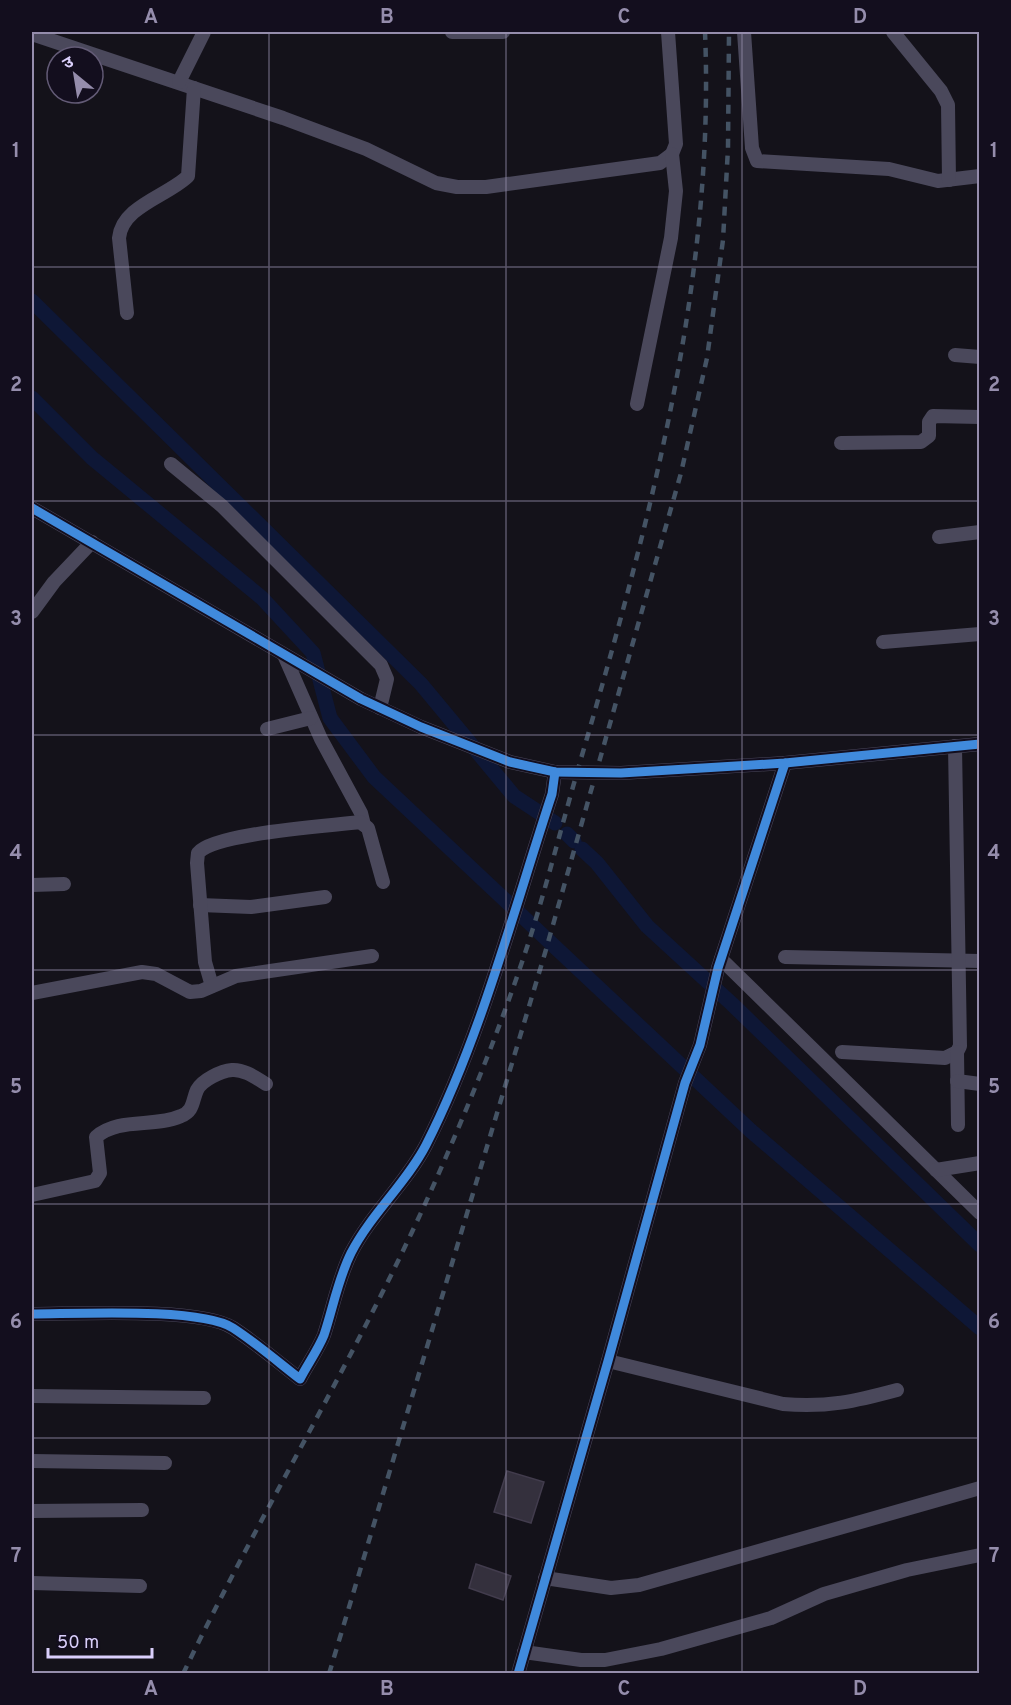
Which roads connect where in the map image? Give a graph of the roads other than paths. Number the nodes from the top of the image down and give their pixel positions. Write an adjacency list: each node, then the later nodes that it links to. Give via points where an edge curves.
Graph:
1 (204, 32): 8 (street)
2 (452, 32): 3 (street)
3 (503, 32)
4 (668, 32): 10 (street, via 676,144)
5 (744, 32): 12 (street, via 755,160 889,169 928,180)
6 (893, 32): 12 (street, via 948,105)
7 (32, 34): 8 (street)
8 (179, 82): 9 (street)
9 (194, 88): 10 (street, via 366,149 436,183 457,188 660,163); 13 (street, via 188,176 120,225)
10 (672, 154): 16 (street, via 676,191 671,238)
11 (980, 176): 12 (street)
12 (949, 180)
13 (127, 313)
14 (955, 356): 15 (street)
15 (980, 357)
16 (637, 404)
17 (980, 417): 18 (street, via 933,416 929,436 921,442)
18 (841, 443)
19 (171, 464): 28 (street, via 222,506 381,665 387,679)
20 (32, 508): 23 (street)
21 (980, 532): 22 (street)
22 (939, 537)
23 (92, 542): 24 (street); 27 (street)
24 (32, 612)
25 (980, 634): 26 (street)
26 (883, 642)
27 (290, 659): 28 (street); 29 (street)
28 (380, 708): 34 (street, via 510,762)
29 (311, 718): 30 (street); 35 (street)
30 (267, 729)
31 (980, 744): 32 (street)
32 (955, 746): 33 (street); 43 (street)
33 (785, 763): 34 (street, via 621,773); 45 (street)
34 (555, 772): 58 (street, via 552,794 525,878 450,1094 424,1148 351,1253 323,1337 300,1379 232,1328 212,1320 164,1315)
35 (364, 825): 36 (street, via 371,836); 40 (street, via 360,822 207,844 198,853)
36 (383, 882)
37 (64, 884): 38 (street)
38 (32, 885)
39 (325, 897): 40 (street, via 251,907)
40 (200, 905): 46 (street, via 205,962)
41 (372, 956): 46 (street, via 236,975)
42 (785, 957): 43 (street)
43 (958, 960): 44 (street); 49 (street)
44 (980, 961)
45 (720, 964): 55 (street); 59 (street)
46 (212, 986): 47 (street, via 190,992 156,974 142,972)
47 (32, 993)
48 (842, 1052): 49 (street, via 945,1058)
49 (957, 1052): 50 (street)
50 (957, 1081): 52 (street); 53 (street)
51 (266, 1084): 56 (street, via 242,1071 232,1070 212,1078 197,1090 193,1106 180,1117 119,1126 96,1137 100,1173 95,1181)
52 (980, 1084)
53 (958, 1125)
54 (980, 1163): 55 (street)
55 (936, 1170): 57 (street)
56 (32, 1195)
57 (980, 1213)
58 (32, 1314)
59 (608, 1361): 60 (street, via 783,1404 839,1405); 69 (street)
60 (897, 1390)
61 (32, 1396): 62 (street)
62 (204, 1398)
63 (32, 1461): 64 (street)
64 (165, 1463)
65 (980, 1488): 69 (street, via 639,1585 611,1588)
66 (142, 1510): 67 (street)
67 (32, 1511)
68 (980, 1555): 72 (street, via 907,1570 824,1594 771,1618 605,1660)
69 (545, 1578): 72 (street)
70 (32, 1583): 71 (street)
71 (140, 1586)
72 (524, 1652): 73 (street)
73 (518, 1674)

